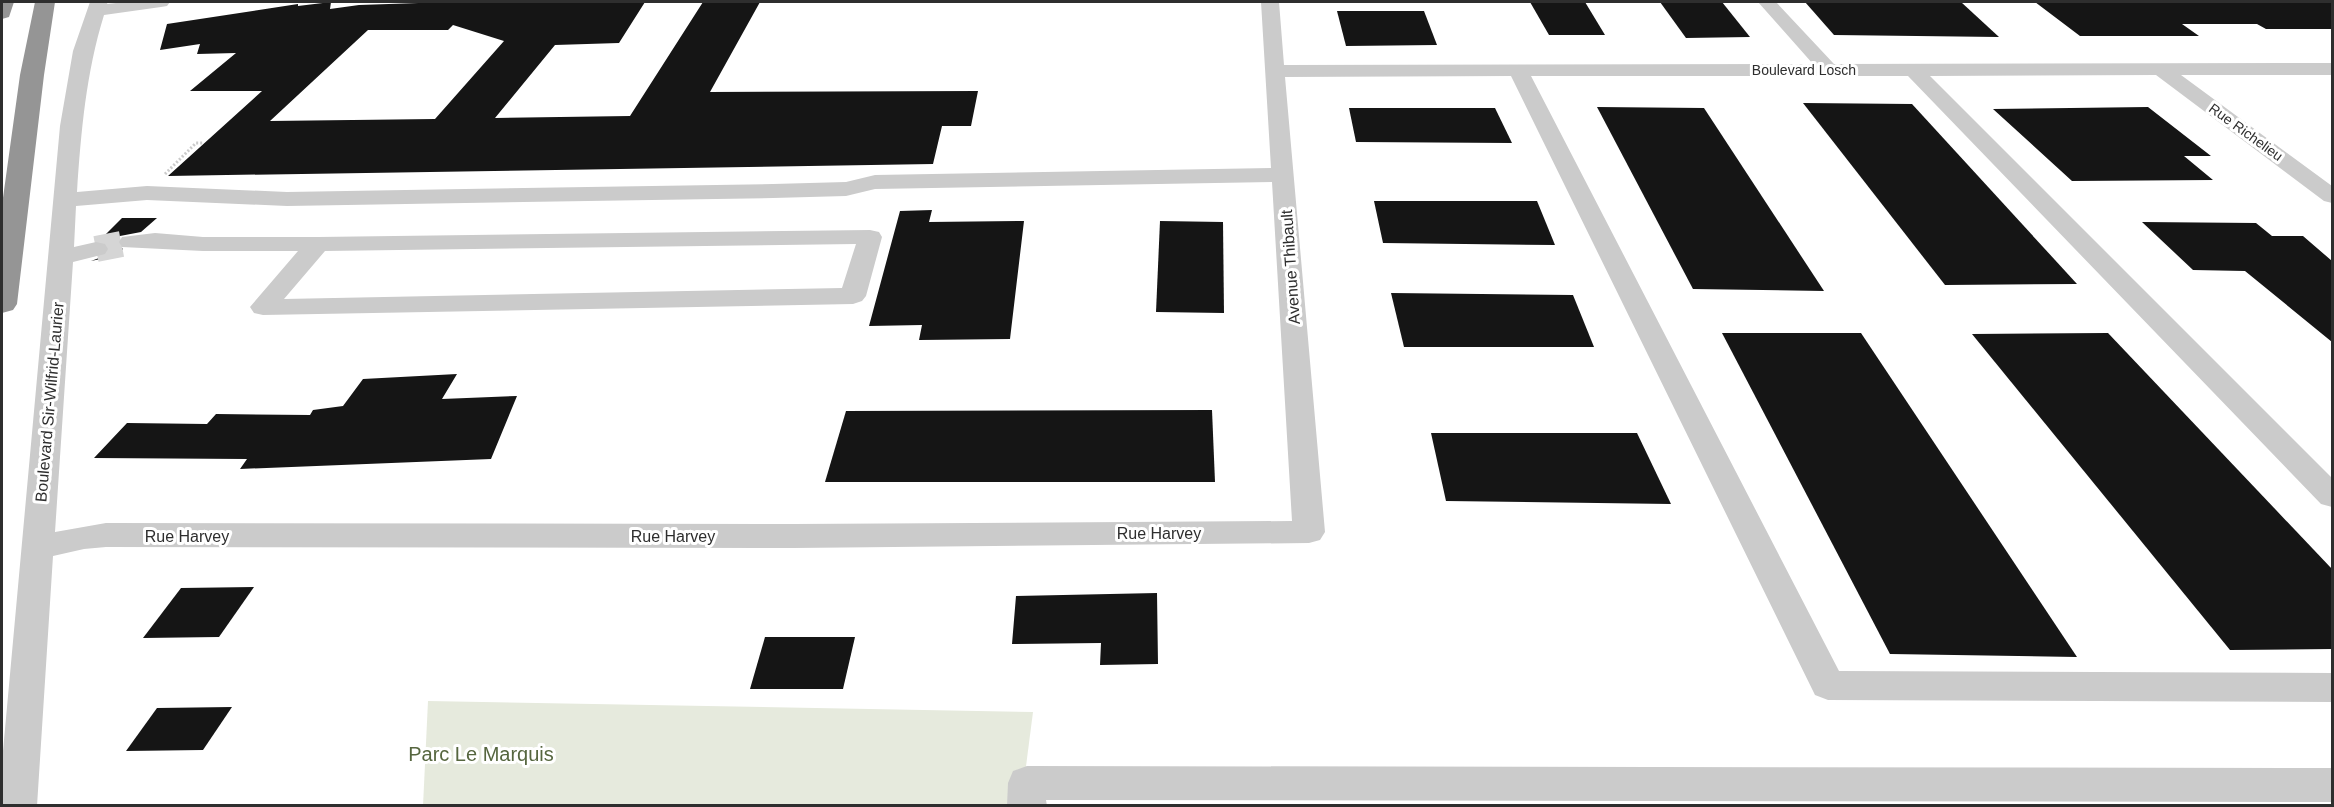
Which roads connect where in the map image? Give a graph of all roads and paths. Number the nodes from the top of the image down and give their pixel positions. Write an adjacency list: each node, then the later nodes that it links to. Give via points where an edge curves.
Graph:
1 (4, 2): 7 (highway)
2 (45, 2): 23 (highway)
3 (161, 2): 6 (street)
4 (1270, 2): 13 (street, Avenue Thibault)
5 (1767, 2): 11 (street)
6 (97, 7): 18 (street, Boulevard Sir-Wilfrid-Laurier, via 76,83)
7 (2, 13)
8 (2160, 69): 9 (street, Boulevard Losch); 12 (street, Boulevard Losch); 17 (street, Rue Richelieu)
9 (2332, 69)
10 (1518, 70): 11 (street, Boulevard Losch); 13 (street, Boulevard Losch); 27 (street, via 1828,685)
11 (1829, 70): 12 (street, Boulevard Losch)
12 (1913, 70): 24 (street)
13 (1275, 71): 16 (street, Avenue Thibault)
14 (204, 143): 15 (path, via 196,143 165,174)
15 (156, 174)
16 (1283, 175): 18 (street, via 875,182 846,189 284,199 143,194); 25 (street, Avenue Thibault)
17 (2332, 196)
18 (65, 201): 22 (street, Boulevard Sir-Wilfrid-Laurier)
19 (131, 242): 20 (street)
20 (318, 244): 20 (street, via 330,244 870,237 853,296 263,307)
21 (96, 249): 22 (street)
22 (61, 257): 26 (street, Boulevard Sir-Wilfrid-Laurier)
23 (2, 304)
24 (2332, 496)
25 (1310, 532): 26 (street, Rue Harvey, via 106,536)
26 (37, 548): 29 (street, Boulevard Sir-Wilfrid-Laurier)
27 (2332, 688)
28 (2332, 785): 30 (street, via 1027,783)
29 (17, 806)
30 (1027, 806)

